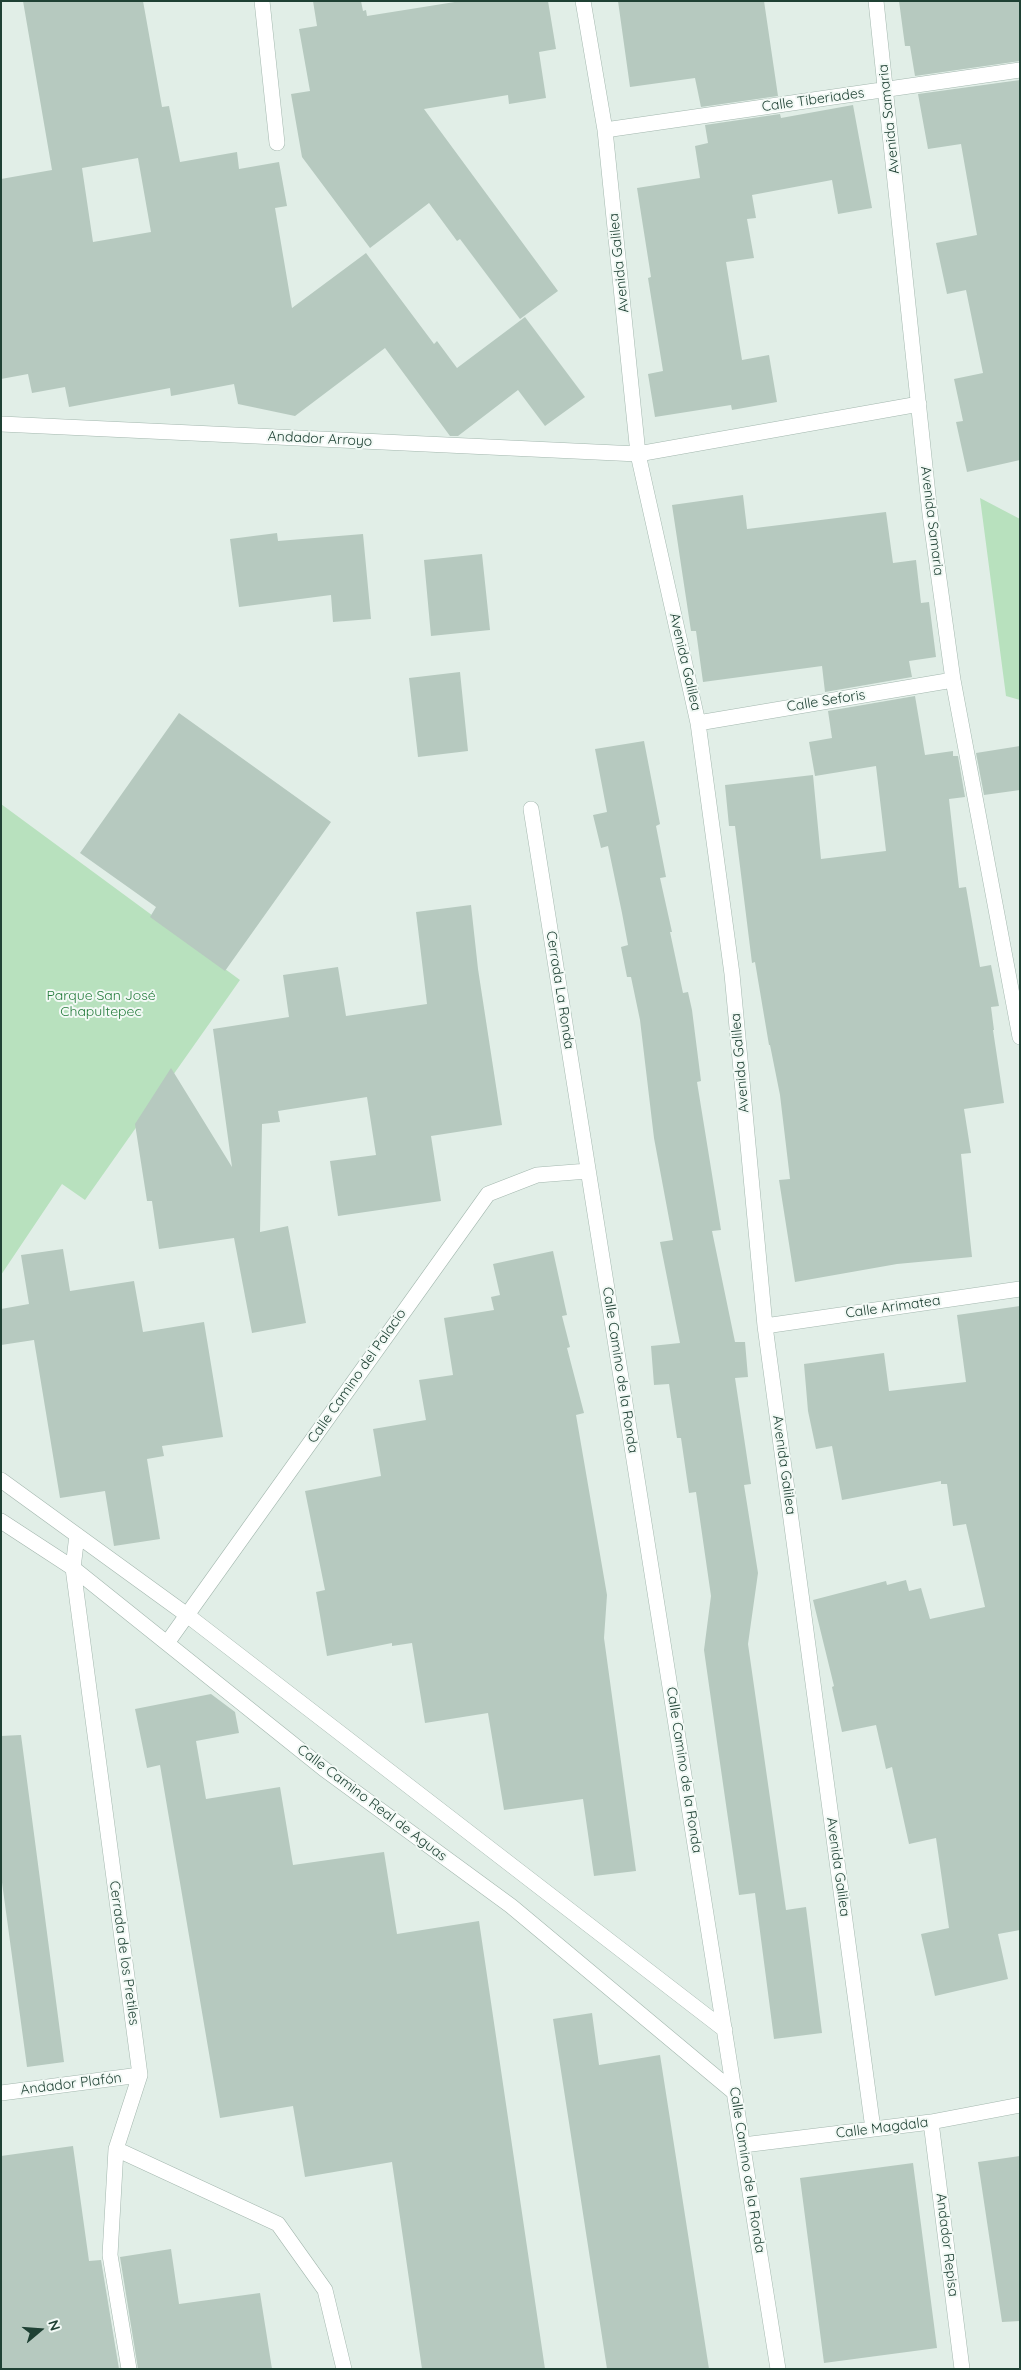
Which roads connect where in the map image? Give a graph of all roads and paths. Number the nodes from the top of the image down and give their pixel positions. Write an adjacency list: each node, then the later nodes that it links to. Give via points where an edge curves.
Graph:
1 (262, 1): 7 (street)
2 (584, 1): 6 (street, Avenida Galilea)
3 (876, 1): 5 (street, Avenida Samaria)
4 (1020, 70): 5 (street, Calle Tiberiades)
5 (886, 89): 6 (street, Calle Tiberiades); 8 (street, Avenida Samaria)
6 (605, 130): 10 (street, Avenida Galilea)
7 (277, 143)
8 (919, 404): 10 (street, Andador Arroyo); 11 (street, Avenida Samaria, via 930,514)
9 (1, 424): 10 (street, Andador Arroyo)
10 (638, 454): 12 (street, Avenida Galilea)
11 (953, 680): 12 (street, Calle Seforis); 14 (street, Avenida Samaria)
12 (698, 723): 17 (street, Avenida Galilea, via 732,974)
13 (531, 809): 15 (street, Cerrada La Ronda)
14 (1020, 1037)
15 (588, 1171): 22 (street, Calle Camino del Palacio, via 537,1175 488,1194); 24 (street, Calle Camino de la Ronda)
16 (1020, 1289): 17 (street, Calle Arimatea)
17 (765, 1326): 30 (street, Avenida Galilea)
18 (1, 1480): 20 (street)
19 (1, 1521): 21 (street, Calle Camino Real de Aguas)
20 (77, 1535): 21 (street, Cerrada de los Pretiles); 22 (street)
21 (72, 1568): 23 (street, Calle Camino Real de Aguas); 25 (street, Cerrada de los Pretiles)
22 (187, 1615): 23 (street, Calle Camino del Palacio); 24 (street)
23 (167, 1643): 27 (street, Calle Camino Real de Aguas, via 324,1769 511,1906)
24 (725, 2030): 27 (street, Calle Camino de la Ronda)
25 (140, 2075): 26 (street, Andador Plafón); 32 (street, Cerrada de los Pretiles)
26 (1, 2093)
27 (735, 2093): 31 (street, Calle Camino de la Ronda)
28 (1020, 2105): 29 (street, Calle Magdala)
29 (931, 2122): 30 (street, Calle Magdala); 36 (street, Andador Repisa)
30 (873, 2129): 31 (street, Calle Magdala)
31 (743, 2145): 35 (street, Calle Camino de la Ronda)
32 (116, 2149): 33 (street, Cerrada de los Pretiles, via 110,2255); 34 (street, via 278,2224 325,2290)
33 (129, 2369)
34 (344, 2369)
35 (778, 2369)
36 (962, 2369)

